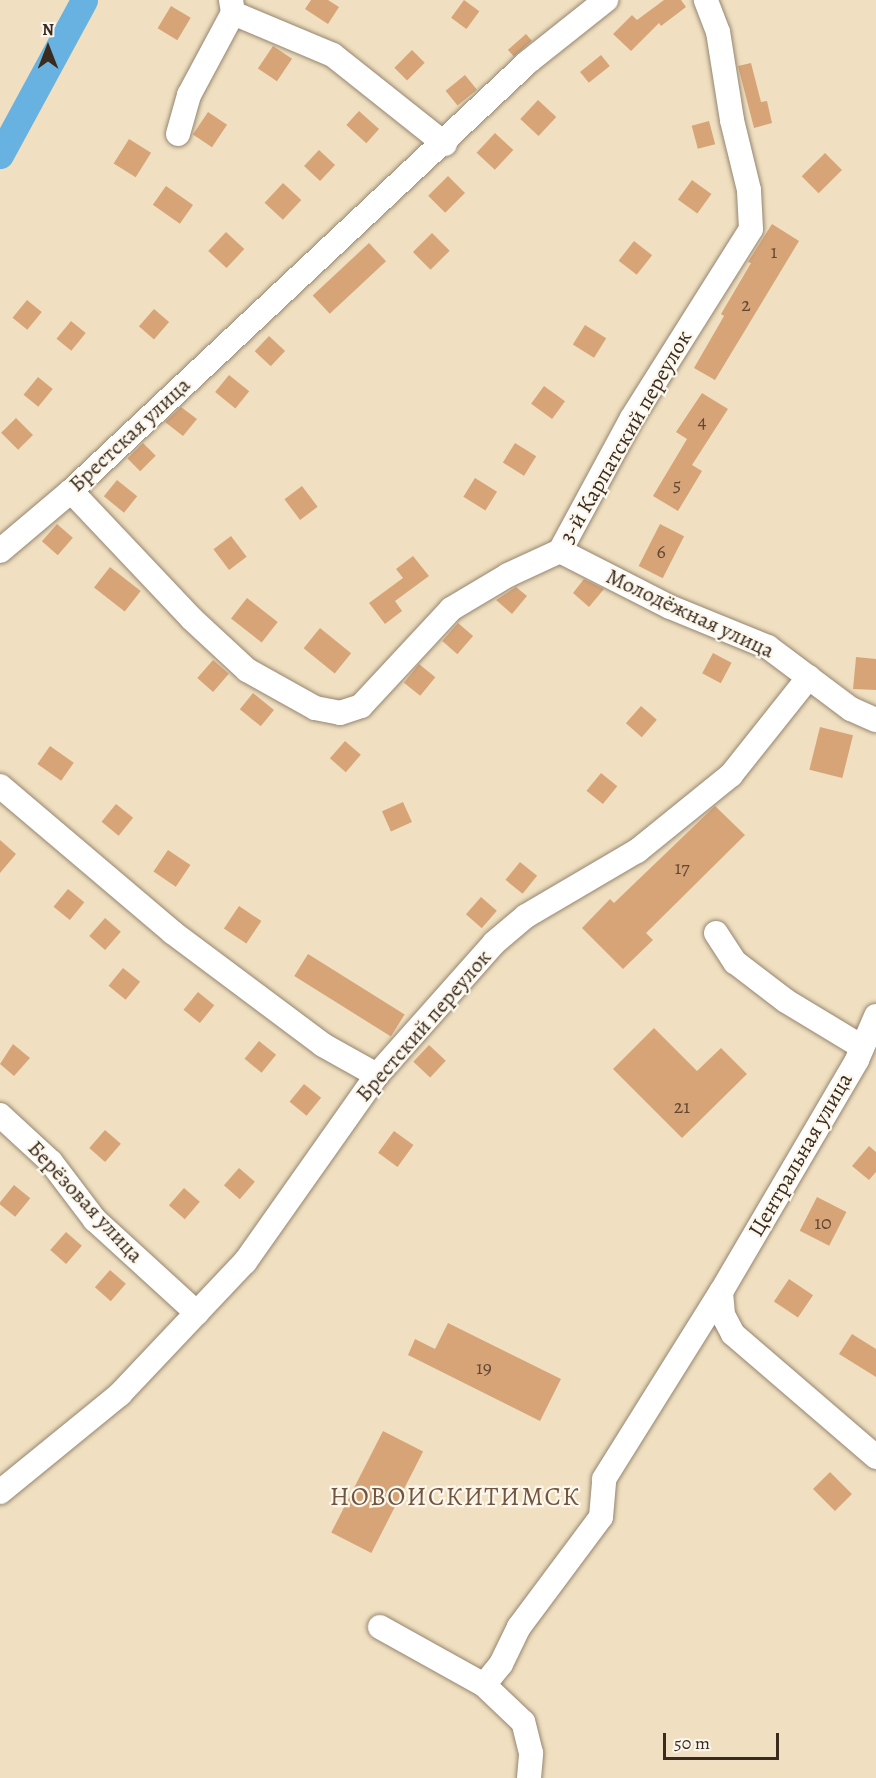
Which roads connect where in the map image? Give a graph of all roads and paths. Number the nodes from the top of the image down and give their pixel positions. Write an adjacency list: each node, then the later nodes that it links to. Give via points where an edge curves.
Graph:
1 (606, 0): 5 (street, via 528,62)
2 (706, 0): 8 (street, 3-й Карпатский переулок, via 718,32 732,120 749,189 751,229 632,418)
3 (232, 7): 4 (street, via 189,95); 5 (street, via 333,55)
4 (178, 134)
5 (445, 144): 6 (street, Брестская улица)
6 (70, 491): 7 (street, Брестская улица); 8 (street, 3-й Карпатский переулок, via 192,619 247,670 315,708 339,713 361,706 451,609 508,575)
7 (0, 551)
8 (561, 551): 9 (street, Молодёжная улица, via 670,607 768,647)
9 (809, 677): 10 (street, Молодёжная улица, via 850,709); 15 (street, Брестский переулок, via 731,775 637,851 526,916 494,943)
10 (876, 720)
11 (0, 786): 15 (street, via 172,932 323,1045)
12 (716, 933): 14 (street, via 735,962)
13 (876, 1016): 14 (street, Центральная улица)
14 (865, 1060): 17 (street, Центральная улица)
15 (377, 1075): 18 (street, Брестский переулок, via 245,1262)
16 (0, 1115): 18 (street, Берёзовая улица, via 51,1162 95,1220)
17 (721, 1292): 19 (street, via 723,1315 733,1335); 22 (street, Центральная улица, via 604,1479 601,1517 519,1626 501,1664)
18 (196, 1313): 20 (street, Брестский переулок, via 120,1394)
19 (876, 1457)
20 (0, 1492)
21 (380, 1627): 22 (street)
22 (484, 1685): 23 (street, via 523,1722 531,1753)
23 (529, 1778)

